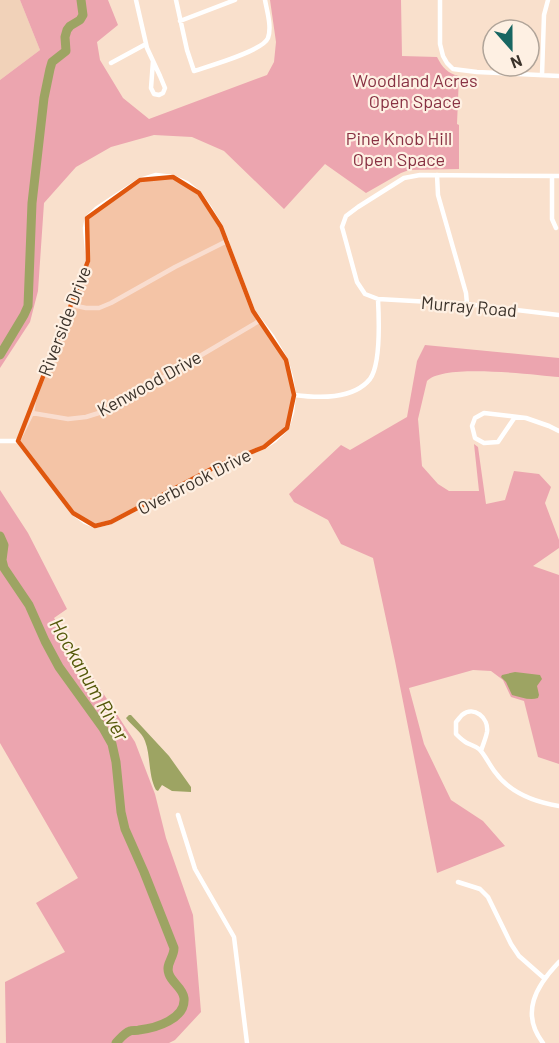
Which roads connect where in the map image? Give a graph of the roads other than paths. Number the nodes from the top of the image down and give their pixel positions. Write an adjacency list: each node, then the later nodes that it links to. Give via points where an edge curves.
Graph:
1 (136, 0): 8 (street)
2 (176, 0): 7 (street)
3 (235, 0): 7 (street)
4 (265, 0): 7 (street, via 269,28 264,44 194,71)
5 (440, 0): 11 (street, via 440,44 453,69)
6 (548, 0): 11 (street)
7 (180, 21)
8 (146, 44): 9 (street); 10 (street)
9 (153, 61): 9 (street, via 165,88 159,95 152,88)
10 (111, 63)
11 (542, 75): 12 (street)
12 (559, 76)
13 (437, 175): 15 (street); 18 (street, via 404,178 346,216 342,227 357,282 365,294); 19 (street, via 438,195)
14 (559, 176): 15 (street)
15 (552, 177): 16 (street, via 552,219)
16 (556, 228)
17 (227, 242): 20 (street, via 99,308); 20 (street, Riverside Drive, via 209,207 187,183 156,175 140,180 87,218 88,261); 22 (street, Riverside Drive)
18 (378, 299): 19 (street, Murray Road); 23 (street, via 378,348 371,377 362,387 344,394)
19 (467, 304): 21 (street, Murray Road)
20 (72, 305): 24 (street, Riverside Drive)
21 (559, 315)
22 (259, 321): 23 (street, Overbrook Drive, via 286,360); 24 (street, Kenwood Drive, via 102,411 68,419)
23 (294, 395): 28 (street, Overbrook Drive, via 287,428 275,440 111,522 95,526 73,513)
24 (32, 413): 28 (street, Riverside Drive)
25 (515, 417): 25 (street, via 484,412 471,426 476,438 484,443 498,442); 26 (street)
26 (559, 431)
27 (0, 441): 28 (street)
28 (18, 441)
29 (481, 751): 29 (street, via 456,734 456,722 470,711 486,721); 30 (street, via 499,779 519,794)
30 (559, 806)
31 (178, 815): 35 (street, via 195,869 234,937)
32 (458, 882): 34 (street, via 488,897 519,956)
33 (559, 962): 34 (street)
34 (544, 978): 36 (street, via 534,996 532,1013 536,1034)
35 (247, 1043)
36 (543, 1043)

